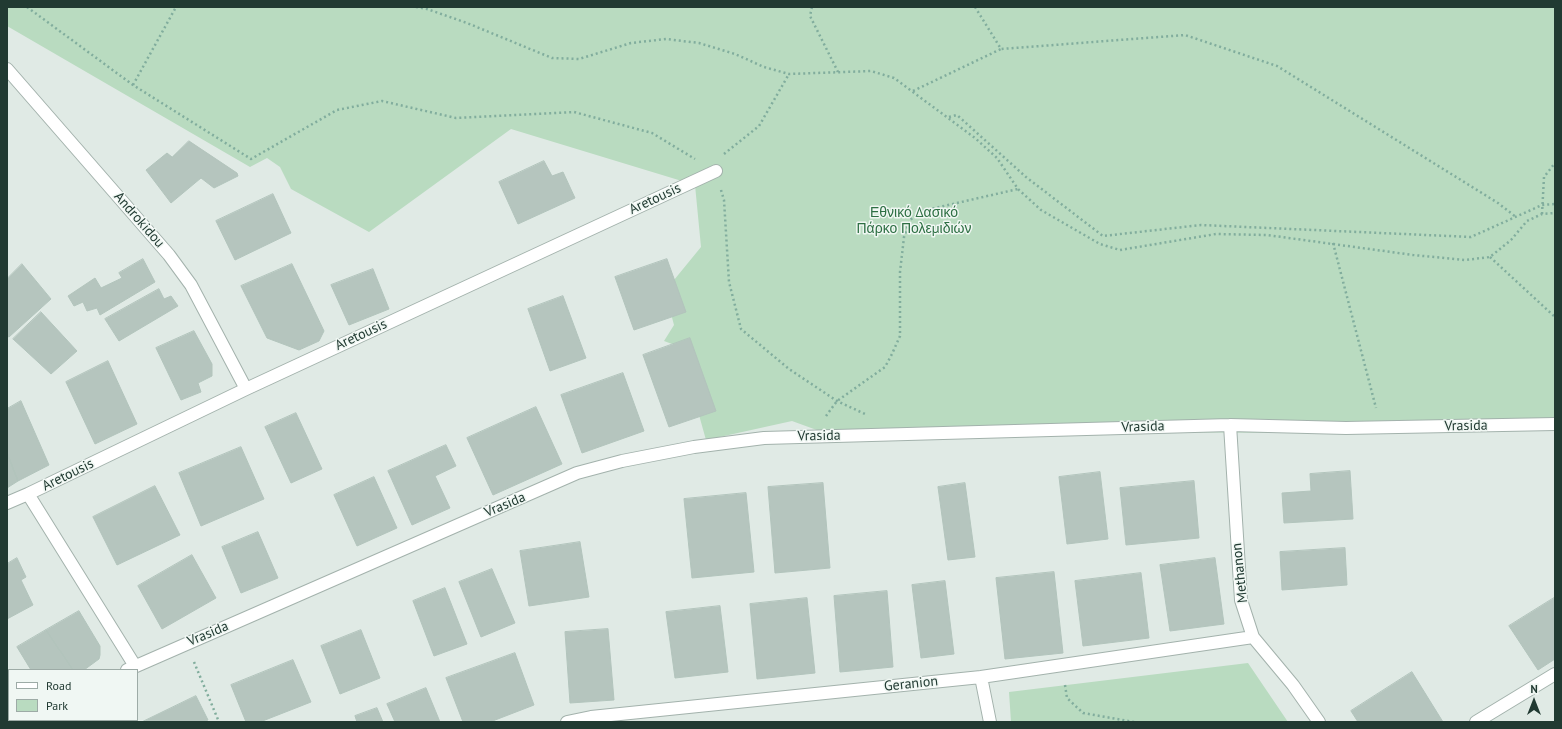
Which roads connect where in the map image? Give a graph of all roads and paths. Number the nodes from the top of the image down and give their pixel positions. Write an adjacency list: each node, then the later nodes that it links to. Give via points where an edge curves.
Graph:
1 (27, 7): 10 (path)
2 (176, 7): 10 (path)
3 (416, 7): 9 (path, via 467,23 552,58 579,59 631,43 666,39 699,43)
4 (812, 7): 8 (path, via 810,16)
5 (975, 7): 6 (path)
6 (1000, 49): 11 (path); 20 (path, via 1185,35 1277,66 1498,203)
7 (7, 69): 24 (street, Androkidou, via 169,255 191,285)
8 (838, 72): 9 (path); 11 (path, via 871,71 894,78)
9 (789, 74): 14 (path, via 759,126 720,157)
10 (133, 85): 14 (path, via 251,159 337,110 382,101 456,118 574,112 652,133)
11 (913, 91): 12 (path)
12 (948, 117): 15 (path, via 997,158); 20 (path, via 957,115 1026,177 1103,236 1201,225 1471,237)
13 (1555, 163): 17 (path, via 1544,177)
14 (716, 171): 24 (street, Aretousis); 25 (path, via 724,200 729,282 741,329 788,369)
15 (1018, 188): 21 (path, via 1042,210 1100,244 1120,250 1216,234); 25 (path, via 922,211 910,220 904,237 900,272 900,336 885,367)
16 (1555, 204): 17 (path)
17 (1542, 205): 19 (path); 20 (path)
18 (1555, 213): 19 (path)
19 (1542, 214): 22 (path, via 1527,221 1511,240)
20 (1516, 217)
21 (1333, 243): 22 (path, via 1466,260); 26 (path)
22 (1490, 257): 23 (path)
23 (1555, 317)
24 (246, 389): 30 (street, Aretousis)
25 (837, 401): 27 (path)
26 (1377, 413)
27 (870, 417)
28 (1555, 424): 29 (street, Vrasida, via 1346,428)
29 (1230, 425): 32 (street, Methanon, via 1241,600); 33 (street, Vrasida, via 764,438 694,447 622,461 577,473)
30 (28, 494): 31 (street, Aretousis); 35 (street)
31 (7, 503)
32 (1253, 638): 34 (street, Geranion); 42 (street, Methanon, via 1293,685)
33 (187, 643): 35 (street, Vrasida); 38 (path)
34 (1063, 665): 37 (street, Geranion); 41 (path, via 1067,698 1083,713)
35 (131, 668)
36 (1555, 674): 43 (street)
37 (981, 676): 39 (street, Geranion, via 591,717); 40 (street)
38 (219, 722)
39 (567, 722)
40 (990, 722)
41 (1134, 722)
42 (1319, 722)
43 (1476, 722)

